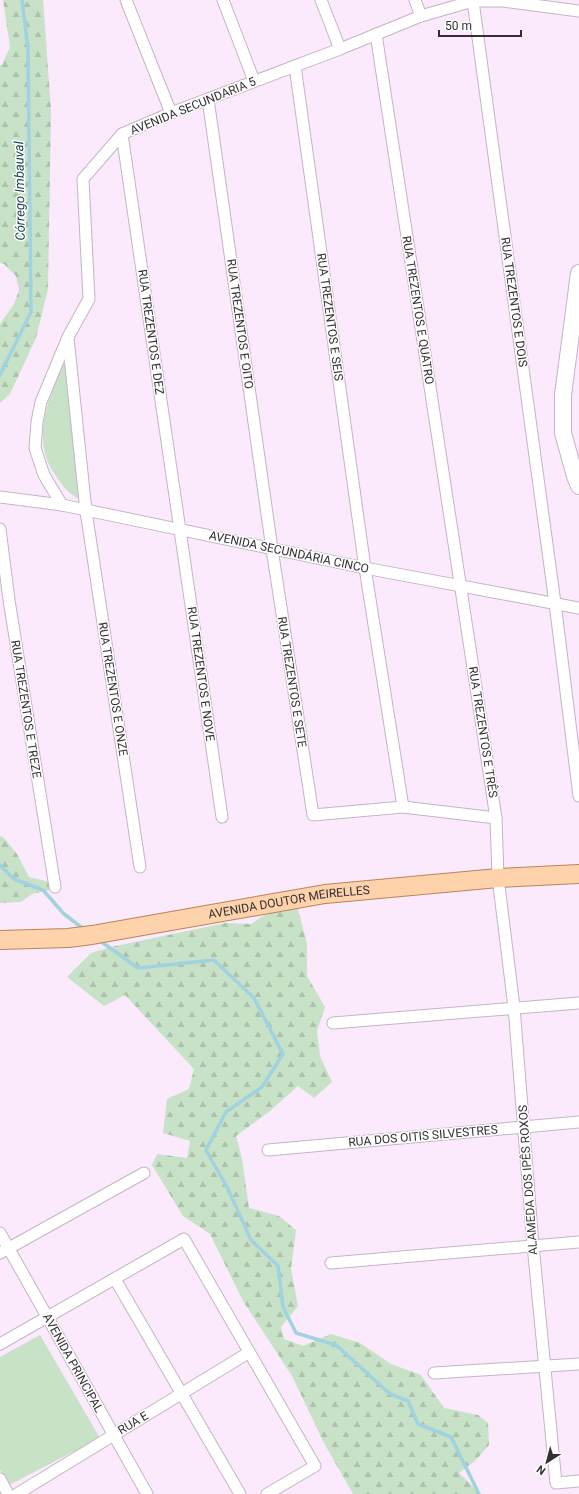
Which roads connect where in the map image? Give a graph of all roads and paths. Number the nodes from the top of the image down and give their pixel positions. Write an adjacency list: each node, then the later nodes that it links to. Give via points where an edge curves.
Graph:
1 (126, 0): 14 (street)
2 (223, 0): 12 (street)
3 (321, 0): 10 (street)
4 (415, 0): 8 (street)
5 (473, 1): 6 (street, AVENIDA SECUNDARIA 5); 8 (street, AVENIDA SECUNDARIA 5); 28 (street, RUA TREZENTOS E DOIS)
6 (502, 1): 7 (street, AVENIDA SECUNDARIA 5)
7 (579, 11)
8 (421, 16): 9 (street, AVENIDA SECUNDARIA 5)
9 (376, 34): 10 (street, AVENIDA SECUNDARIA 5); 26 (street, RUA TREZENTOS E QUATRO)
10 (340, 49): 11 (street, AVENIDA SECUNDARIA 5)
11 (296, 66): 12 (street, AVENIDA SECUNDARIA 5); 25 (street, RUA TREZENTOS E SEIS)
12 (254, 81): 13 (street, AVENIDA SECUNDARIA 5)
13 (208, 99): 14 (street, AVENIDA SECUNDARIA 5); 24 (street, RUA TREZENTOS E OITO)
14 (171, 113): 15 (street, AVENIDA SECUNDARIA 5)
15 (122, 134): 17 (street, AVENIDA SECUNDARIA 5, via 83,179 89,299); 23 (street, RUA TREZENTOS E DEZ)
16 (579, 275): 18 (street, via 564,387 563,432)
17 (68, 337): 20 (street, AVENIDA SECUNDARIA 5, via 41,402 35,448 44,475); 21 (street, RUA TREZENTOS E ONZE)
18 (579, 486)
19 (0, 497): 20 (street, AVENIDA SECUNDÁRIA CINCO)
20 (62, 505): 21 (street, AVENIDA SECUNDÁRIA CINCO)
21 (86, 511): 23 (street, AVENIDA SECUNDÁRIA CINCO); 34 (street, RUA TREZENTOS E ONZE)
22 (0, 529): 27 (street, RUA TREZENTOS E TREZE)
23 (179, 530): 24 (street, AVENIDA SECUNDÁRIA CINCO); 32 (street, RUA TREZENTOS E NOVE)
24 (272, 548): 25 (street, AVENIDA SECUNDÁRIA CINCO); 31 (street, RUA TREZENTOS E SETE, via 313,815)
25 (365, 568): 26 (street, AVENIDA SECUNDÁRIA CINCO); 31 (street, RUA TREZENTOS E SEIS)
26 (460, 586): 28 (street, AVENIDA SECUNDÁRIA CINCO); 33 (street, RUA TREZENTOS E TRÊS)
27 (4, 601): 37 (street, RUA TREZENTOS E TREZE)
28 (555, 603): 29 (street, AVENIDA SECUNDÁRIA CINCO); 30 (street, RUA TREZENTOS E DOIS)
29 (579, 608)
30 (579, 796)
31 (403, 807): 33 (street)
32 (222, 817)
33 (496, 818): 36 (street, RUA TREZENTOS E TRÊS)
34 (140, 867)
35 (579, 874): 36 (main road, AVENIDA DOUTOR MEIRELLES)
36 (498, 878): 38 (main road, AVENIDA DOUTOR MEIRELLES, via 325,894 68,938); 40 (street, ALAMEDA DOS IPÊS ROXOS)
37 (55, 887)
38 (0, 940)
39 (579, 1003): 40 (street)
40 (514, 1007): 41 (street); 43 (street, ALAMEDA DOS IPÊS ROXOS)
41 (333, 1023)
42 (579, 1122): 43 (street, RUA DOS OITIS SILVESTRES)
43 (525, 1127): 44 (street, RUA DOS OITIS SILVESTRES); 48 (street, ALAMEDA DOS IPÊS ROXOS)
44 (268, 1150)
45 (144, 1174): 49 (street)
46 (0, 1233): 49 (street, AVENIDA PRINCIPAL)
47 (579, 1242): 48 (street)
48 (533, 1246): 50 (street); 56 (street, ALAMEDA DOS IPÊS ROXOS)
49 (4, 1250): 52 (street, AVENIDA PRINCIPAL)
50 (331, 1263)
51 (115, 1279): 52 (street); 54 (street, via 184,1239); 58 (street)
52 (48, 1317): 53 (street); 59 (street, AVENIDA PRINCIPAL)
53 (0, 1344)
54 (248, 1353): 58 (street, RUA E); 66 (street, via 315,1466)
55 (579, 1364): 56 (street)
56 (546, 1367): 57 (street); 61 (street, ALAMEDA DOS IPÊS ROXOS, via 556,1483)
57 (434, 1373)
58 (182, 1394): 59 (street, RUA E); 65 (street)
59 (114, 1435): 63 (street, RUA E); 64 (street, AVENIDA PRINCIPAL)
60 (0, 1479): 62 (street)
61 (579, 1481)
62 (8, 1494)
63 (18, 1494)
64 (147, 1494)
65 (240, 1494)
66 (267, 1494)

